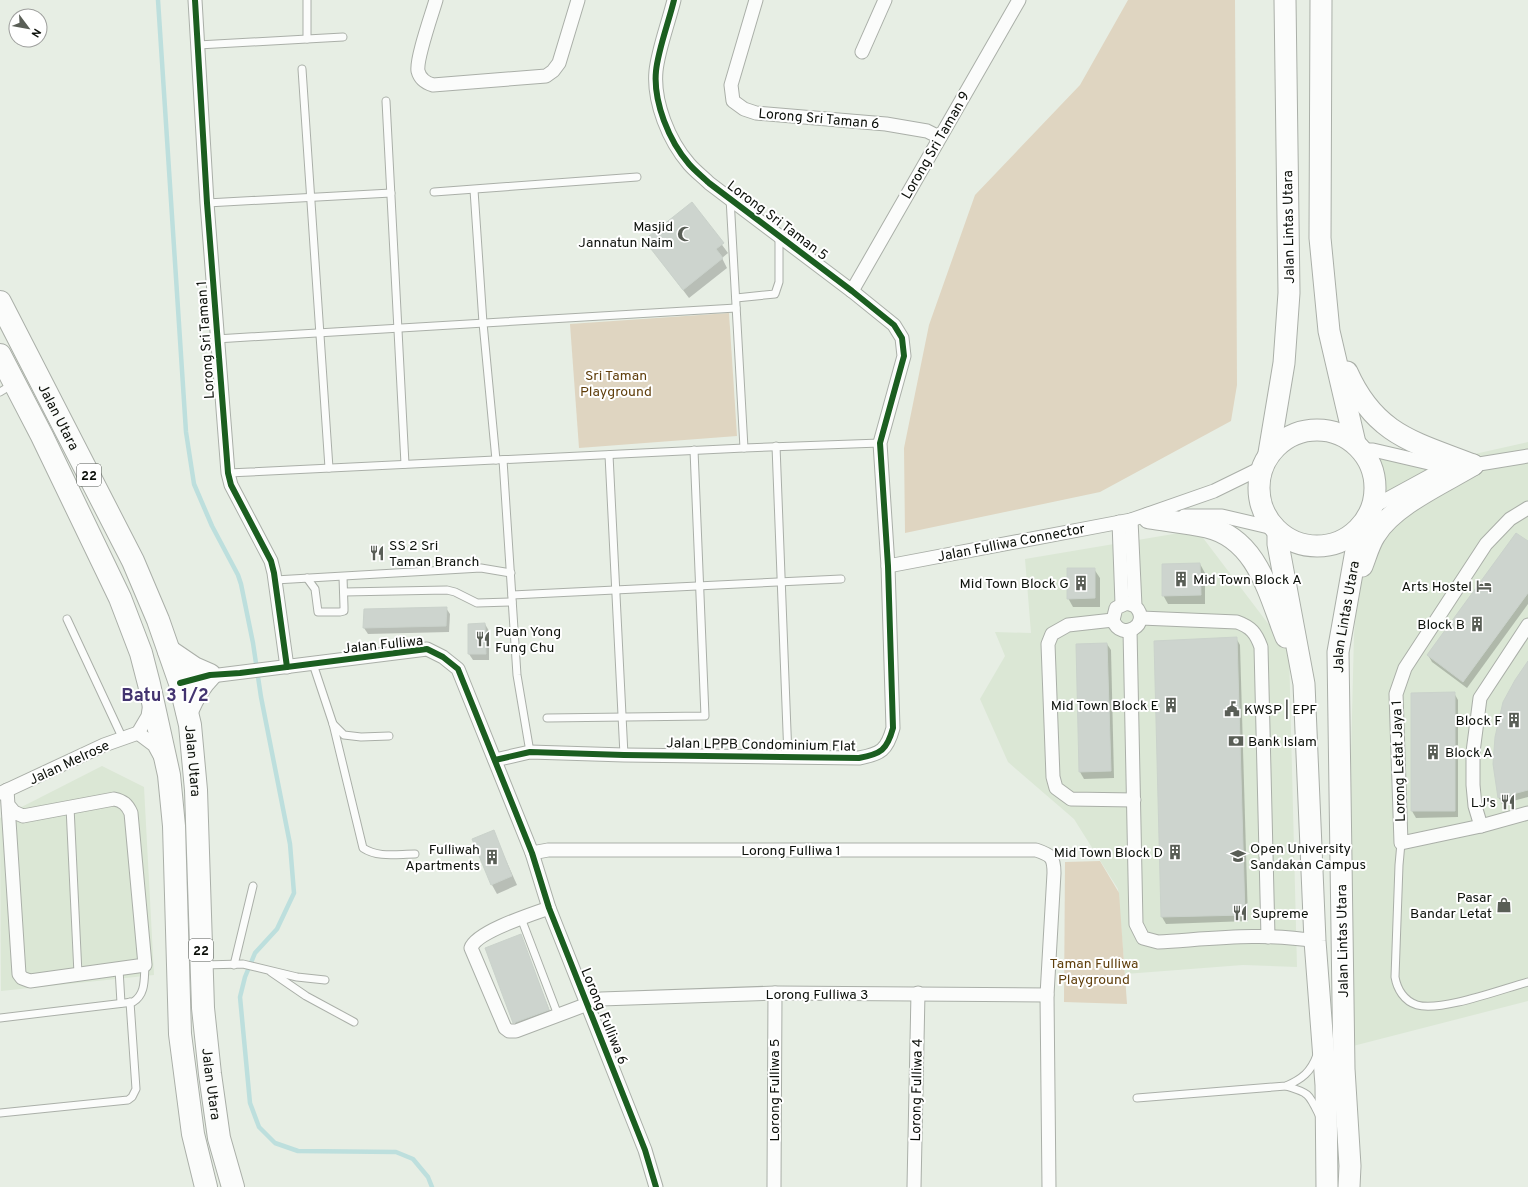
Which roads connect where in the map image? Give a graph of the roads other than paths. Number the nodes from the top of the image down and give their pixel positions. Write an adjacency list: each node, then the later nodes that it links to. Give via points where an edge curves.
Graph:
1 (195, 0): 13 (street, Lorong Sri Taman 1)
2 (307, 0): 12 (lane)
3 (436, 0): 4 (street, via 418,64 418,72 422,78 426,83 434,85 546,76 554,72)
4 (578, 0)
5 (674, 0): 23 (street, Lorong Sri Taman 5, via 656,69 657,96 665,123 689,164)
6 (756, 0): 17 (street, Lorong Sri Taman 6, via 730,85 732,101 756,113 886,124 927,131)
7 (885, 0): 14 (street)
8 (1019, 0): 17 (street, Lorong Sri Taman 9)
9 (1285, 0): 45 (main road, Jalan Lintas Utara, via 1289,293 1284,363)
10 (1321, 0): 32 (main road, via 1320,238)
11 (343, 37): 12 (lane)
12 (307, 39): 13 (lane)
13 (198, 45): 24 (street, Lorong Sri Taman 1)
14 (862, 52)
15 (302, 69): 22 (lane)
16 (386, 101): 21 (lane)
17 (939, 137): 26 (street, Lorong Sri Taman 9)
18 (637, 177): 19 (lane)
19 (474, 190): 20 (lane); 30 (lane)
20 (434, 192)
21 (391, 193): 22 (lane); 31 (lane)
22 (311, 197): 24 (lane); 33 (lane)
23 (730, 198): 25 (street, Lorong Sri Taman 5); 27 (lane)
24 (207, 203): 34 (street, Lorong Sri Taman 1)
25 (779, 235): 26 (street, Lorong Sri Taman 5); 27 (lane, via 779,282 775,294)
26 (852, 291): 37 (street, Lorong Sri Taman 5, via 894,325 899,331 904,347 904,356)
27 (736, 298): 29 (lane)
28 (0, 302): 72 (highway, Jalan Utara / 22, via 133,562)
29 (736, 308): 30 (lane); 40 (lane)
30 (483, 323): 31 (lane); 44 (lane)
31 (398, 328): 33 (lane); 46 (lane)
32 (1329, 331): 39 (main road); 47 (main road, via 1352,384 1374,416 1408,440)
33 (320, 332): 34 (lane); 49 (lane)
34 (216, 339): 50 (street, Lorong Sri Taman 1)
35 (0, 355): 36 (highway, Jalan Utara / 22)
36 (8, 388): 78 (highway, Jalan Utara / 22, via 120,598)
37 (880, 443): 38 (lane); 55 (street, Jalan LPPB Condominium Flat)
38 (776, 446): 40 (lane); 61 (lane)
39 (1358, 446): 45 (main road, via 1339,433 1320,429 1301,432 1284,440); 48 (street); 53 (main road, via 1372,468 1375,490)
40 (744, 448): 41 (lane)
41 (694, 450): 42 (lane); 62 (lane)
42 (609, 454): 44 (lane); 63 (lane)
43 (1528, 456): 47 (street)
44 (500, 460): 46 (lane); 56 (lane)
45 (1265, 461): 52 (street, Jalan Fulliwa Connector, via 1214,491); 54 (main road, via 1258,484 1259,500 1264,515)
46 (406, 464): 49 (lane)
47 (1473, 465): 48 (street); 73 (main road, via 1400,508 1375,535 1362,566)
48 (1446, 466): 53 (street, via 1378,504)
49 (330, 468): 50 (lane)
50 (228, 473): 60 (street, Lorong Sri Taman 1, via 231,485 270,561)
51 (1528, 508): 100 (street, Lorong Letat Jaya 1, via 1510,519 1486,544 1405,668 1396,694)
52 (1133, 520): 54 (street, Jalan Fulliwa Connector, via 1209,515 1237,518); 55 (street, Jalan Fulliwa Connector); 66 (street); 79 (main road, via 1208,527 1238,542 1250,554 1259,569)
53 (1365, 520): 54 (main road, via 1342,541 1320,547 1298,544); 73 (main road, Jalan Lintas Utara)
54 (1276, 531): 79 (main road, Jalan Lintas Utara)
55 (888, 566): 89 (street, Jalan LPPB Condominium Flat, via 893,728 889,744 872,756 859,758)
56 (511, 573): 57 (lane, via 481,568); 65 (lane)
57 (343, 577): 58 (lane); 64 (lane)
58 (307, 578): 60 (lane); 64 (lane, via 315,588 318,612 344,611)
59 (841, 578): 61 (lane)
60 (275, 580): 75 (street, Lorong Sri Taman 1)
61 (781, 581): 62 (lane); 89 (lane)
62 (700, 585): 63 (lane); 82 (lane, via 705,716)
63 (616, 590): 65 (lane); 82 (lane)
64 (344, 592): 65 (lane, via 447,590 477,603)
65 (512, 598): 87 (lane, via 517,675)
66 (1129, 605): 67 (street, via 1140,613); 69 (street, via 1114,612)
67 (1141, 618): 71 (street, via 1137,626); 106 (street, via 1238,622 1249,626 1257,634 1261,647)
68 (66, 619): 86 (lane)
69 (1113, 620): 71 (street, via 1121,630); 93 (street, via 1068,625 1052,634 1048,644 1053,777 1056,788 1071,798)
70 (1528, 625): 98 (street, via 1480,698 1473,752 1473,785 1475,806)
71 (1130, 630): 93 (street)
72 (169, 651): 76 (highway, via 194,668); 77 (highway, Jalan Utara / 22)
73 (1338, 652): 137 (main road, Jalan Lintas Utara, via 1344,1054)
74 (313, 664): 75 (street, Jalan Fulliwa); 83 (lane); 90 (street, Jalan Fulliwa, via 427,648 443,656 458,669)
75 (287, 667): 76 (street, Jalan Fulliwa)
76 (210, 675): 77 (street, Jalan Fulliwa); 80 (highway, via 194,695)
77 (180, 682): 80 (highway, Jalan Utara / 22); 91 (highway, via 174,686 167,705 172,746)
78 (149, 684): 84 (street, via 149,711); 91 (highway, Jalan Utara / 22)
79 (1304, 684): 107 (main road, Jalan Lintas Utara)
80 (187, 711): 110 (highway, Jalan Utara / 22, via 196,790)
81 (547, 718): 82 (lane)
82 (622, 718): 88 (lane)
83 (333, 724): 85 (lane, via 344,735 362,738); 102 (lane, via 363,848 380,855)
84 (138, 732): 86 (street, Jalan Melrose); 91 (street, via 154,745)
85 (389, 736)
86 (122, 737): 92 (street, Jalan Melrose)
87 (530, 752): 88 (street, Jalan LPPB Condominium Flat); 90 (street, Jalan LPPB Condominium Flat)
88 (624, 755): 89 (street, Jalan LPPB Condominium Flat)
89 (788, 757)
90 (495, 760): 101 (street, Jalan Fulliwa)
91 (169, 774): 130 (highway, Jalan Utara / 22, via 174,826 180,1034 193,1134)
92 (4, 792): 94 (street)
93 (1134, 800): 106 (street, via 1136,924 1143,938 1158,942)
94 (9, 806): 97 (street, via 19,815); 99 (street)
95 (70, 807): 97 (street); 108 (street, via 114,798 127,805 131,813); 113 (lane)
96 (1528, 814): 98 (street)
97 (30, 815): 99 (street, via 18,822)
98 (1481, 826): 100 (street)
99 (11, 834): 113 (street, via 19,974 30,981)
100 (1401, 843): 115 (lane, via 1395,978 1398,990 1416,1005 1428,1006 1448,1004)
101 (532, 853): 104 (street, Lorong Fulliwa 6); 118 (street, Lorong Fulliwa 1, via 548,850 1036,850 1049,855 1054,863)
102 (415, 854)
103 (253, 886): 109 (lane)
104 (549, 908): 105 (street); 121 (street, Lorong Fulliwa 6)
105 (521, 918): 122 (lane); 122 (street, Lorong Fulliwa 3, via 476,939 471,948 504,1028 516,1031)
106 (1268, 937): 107 (street)
107 (1315, 941): 125 (main road, Jalan Lintas Utara)
108 (145, 965): 111 (street); 119 (lane, via 141,994 138,999)
109 (234, 965): 110 (lane); 112 (lane, via 243,964)
110 (202, 966): 131 (highway, Jalan Utara / 22, via 203,1008 219,1138)
111 (119, 969): 113 (street); 120 (lane)
112 (266, 969): 114 (lane, via 297,977); 124 (lane, via 306,996)
113 (78, 974)
114 (325, 980)
115 (1528, 982)
116 (775, 993): 117 (street, Lorong Fulliwa 3); 121 (street, Lorong Fulliwa 3, via 601,999); 133 (street, Lorong Fulliwa 5)
117 (918, 993): 118 (street, Lorong Fulliwa 3); 134 (street, Lorong Fulliwa 4)
118 (1047, 995): 135 (street)
119 (130, 1002): 120 (lane); 128 (lane, via 136,1089 132,1097 128,1100)
120 (121, 1003): 123 (lane)
121 (588, 1003): 122 (street, Lorong Fulliwa 3); 132 (street, Lorong Fulliwa 6, via 645,1150)
122 (558, 1015)
123 (0, 1018)
124 (354, 1022)
125 (1323, 1038): 126 (lane, via 1313,1067 1301,1079); 129 (main road, Jalan Lintas Utara)
126 (1286, 1086): 127 (lane); 129 (lane, via 1305,1092 1312,1099)
127 (1138, 1098)
128 (0, 1113)
129 (1326, 1132): 136 (main road, Jalan Lintas Utara)
130 (206, 1187)
131 (233, 1187)
132 (656, 1187)
133 (774, 1187)
134 (914, 1187)
135 (1048, 1187)
136 (1327, 1187)
137 (1349, 1187)

